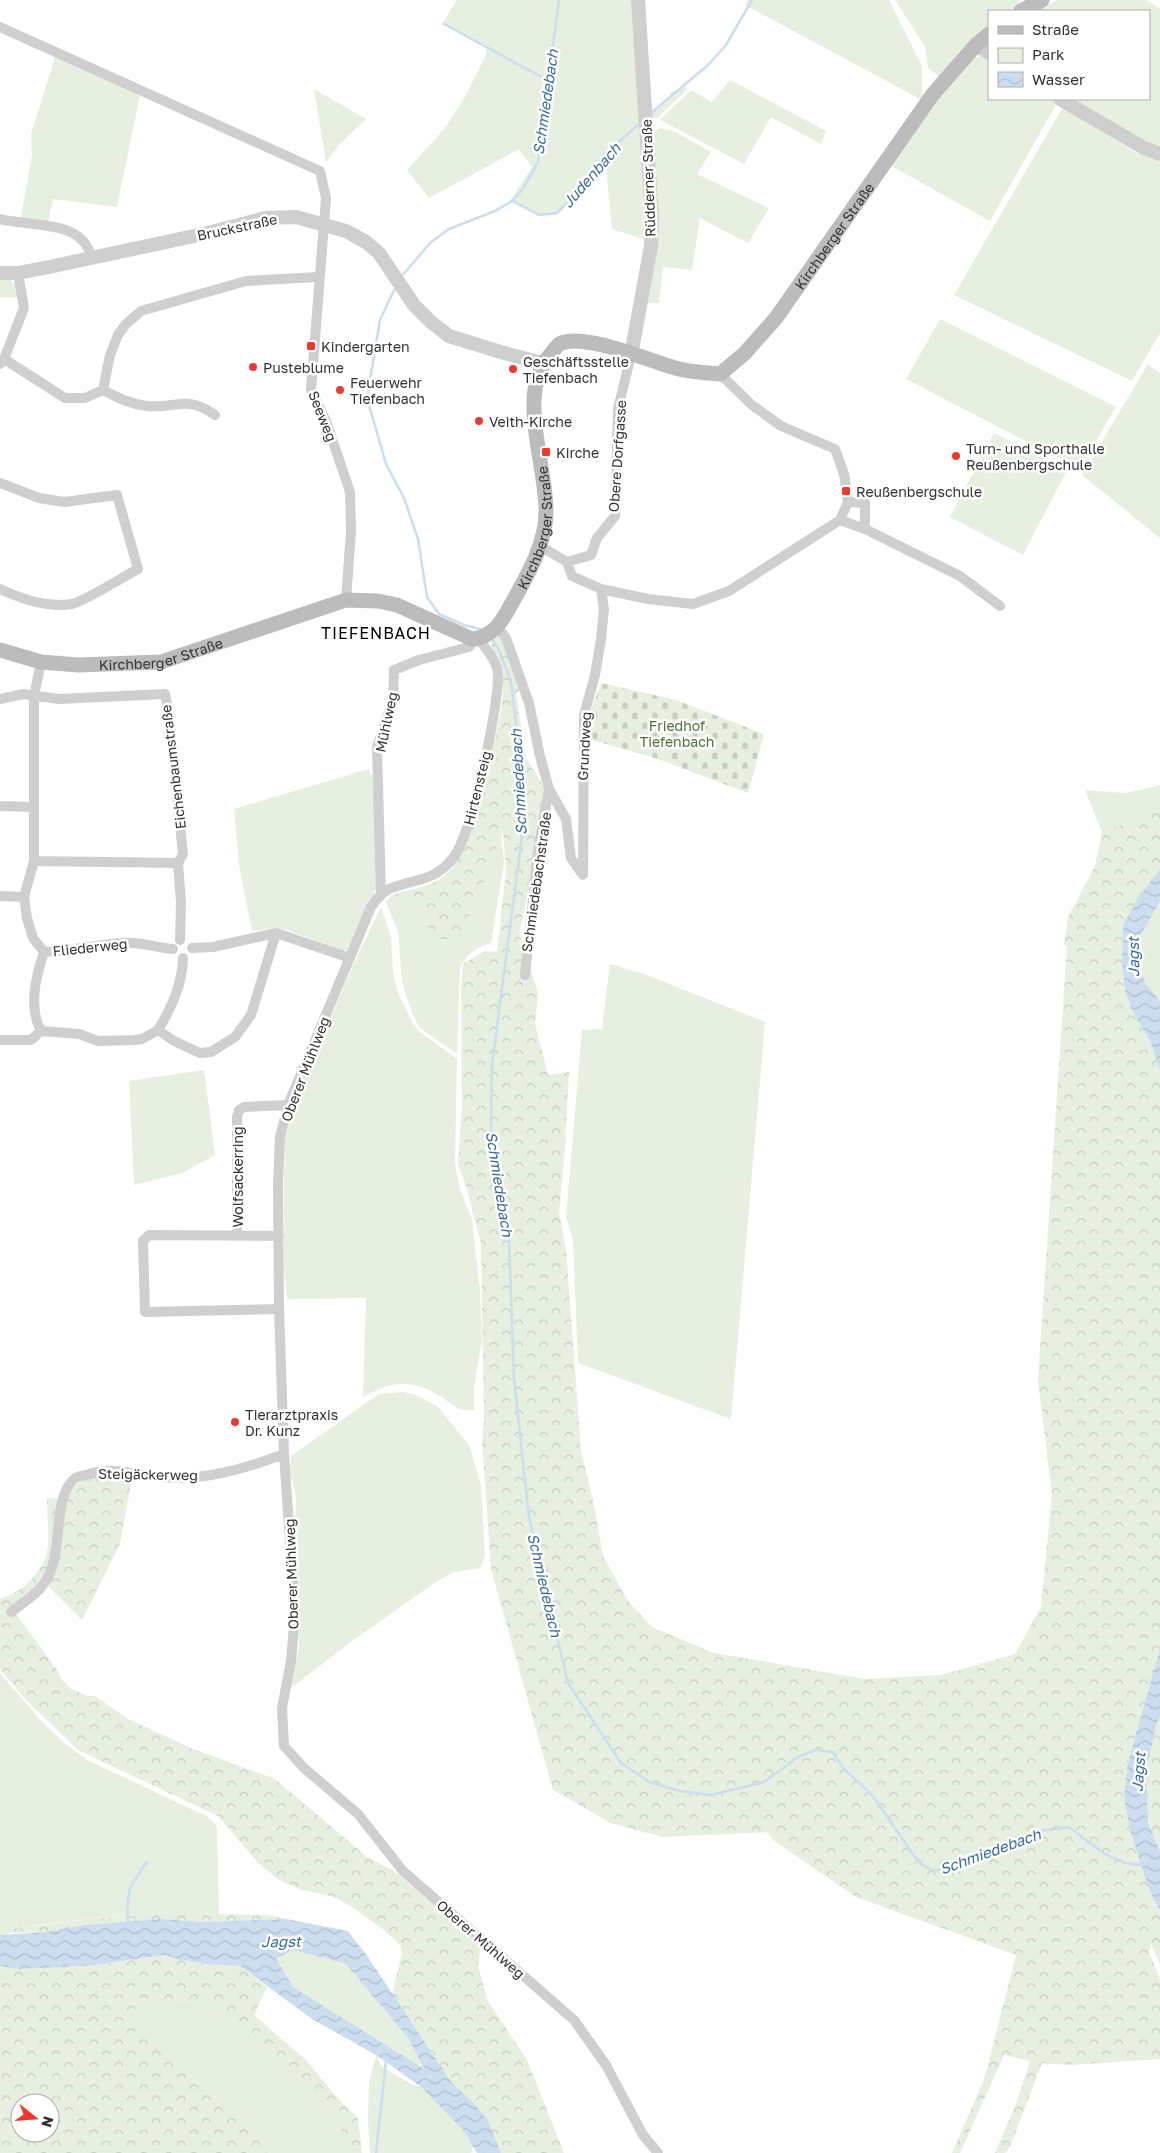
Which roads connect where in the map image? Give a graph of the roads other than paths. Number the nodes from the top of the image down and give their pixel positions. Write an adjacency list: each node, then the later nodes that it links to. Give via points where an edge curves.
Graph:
1 (638, 0): 15 (street, Rüdderner Straße, via 652,218 651,246)
2 (1042, 0): 3 (main road)
3 (1023, 10)
4 (0, 27): 10 (street, Seeweg, via 320,171 326,198)
5 (988, 36): 6 (main road, Kirchberger Straße)
6 (982, 49): 18 (main road, Kirchberger Straße, via 933,94 776,318 744,354)
7 (1062, 100): 8 (street)
8 (1160, 154)
9 (0, 218): 11 (street, via 75,233 84,241)
10 (324, 224): 11 (street, Bruckstraße, via 296,217 265,218); 14 (street, Seeweg); 17 (street, Bruckstraße, via 346,231 379,253 414,305 449,336)
11 (92, 258): 13 (street, Bruckstraße)
12 (0, 273): 13 (street, Bruckstraße)
13 (18, 274): 16 (street, via 24,308)
14 (318, 277): 19 (street, via 246,281 141,311 118,335); 29 (street, Seeweg, via 311,390 326,421 350,492)
15 (631, 355): 17 (main road, Kirchberger Straße, via 603,345 577,341 560,343); 18 (main road, Kirchberger Straße, via 680,370); 26 (street, Obere Dorfgasse, via 618,409 615,516 597,538 591,555)
16 (2, 361): 19 (street, via 66,398 85,398)
17 (542, 363): 25 (main road, Kirchberger Straße, via 535,385 534,415 546,513)
18 (720, 374): 22 (street, via 752,405 781,426 835,450 844,474)
19 (103, 390): 20 (street, via 125,402 148,406 190,403)
20 (215, 415)
21 (0, 482): 27 (street, via 39,498 64,502 117,496 138,569 74,604 51,605 19,598)
22 (848, 502): 23 (street); 24 (street, via 865,503)
23 (840, 520): 24 (street); 28 (street, via 729,591 693,604)
24 (865, 529): 30 (street, via 960,576)
25 (540, 546): 26 (street); 31 (main road, Kirchberger Straße, via 522,584)
26 (567, 562): 28 (street, via 572,576)
27 (0, 589)
28 (601, 589): 41 (street, Grundweg, via 604,609 601,639 584,715)
29 (346, 600): 31 (main road, Kirchberger Straße, via 397,605 472,639); 33 (main road, Kirchberger Straße, via 161,662 78,665)
30 (1000, 606)
31 (488, 634): 36 (street, Schmiedebachstraße, via 506,638 530,703); 42 (street, Hirtensteig, via 486,647 498,672 495,714 460,847 453,858 432,876); 42 (street, Mühlweg, via 469,647 394,670 393,700 377,747)
32 (0, 650): 33 (main road, Kirchberger Straße)
33 (41, 662): 34 (street, Fliederweg)
34 (34, 696): 35 (street, via 23,694); 38 (street, Fliederweg); 40 (street, Eichenbaumstraße, via 59,699 164,694 183,854)
35 (0, 699)
36 (549, 789): 41 (street, Schmiedebachstraße, via 566,820 571,858); 52 (street, Schmiedebachstraße, via 538,851)
37 (0, 806): 38 (street)
38 (33, 807): 39 (street, Fliederweg)
39 (34, 860): 40 (street); 44 (street, Fliederweg)
40 (178, 863): 46 (street, Eichenbaumstraße)
41 (583, 875)
42 (381, 895): 51 (street, Oberer Mühlweg, via 371,908)
43 (0, 896): 44 (street)
44 (24, 897): 49 (street, Fliederweg, via 33,938)
45 (276, 933): 47 (street, via 213,947); 51 (street); 53 (street, via 250,1016 235,1037 211,1052 200,1053)
46 (180, 940): 47 (street, via 187,940); 48 (street, via 175,942)
47 (192, 948): 50 (street)
48 (173, 949): 49 (street, Fliederweg, via 144,943 123,943); 50 (street)
49 (44, 952): 54 (street, via 35,988 36,1022)
50 (183, 958): 53 (street, via 178,991)
51 (350, 958): 56 (street, Oberer Mühlweg)
52 (525, 975)
53 (158, 1030): 54 (street, via 142,1039 98,1041 79,1034)
54 (41, 1031): 55 (street, via 30,1040)
55 (0, 1040)
56 (288, 1104): 57 (street, Wolfsackerring, via 239,1110); 58 (street, Oberer Mühlweg, via 280,1137)
57 (237, 1235): 58 (street); 59 (street, via 148,1235 143,1241 145,1312)
58 (279, 1236): 59 (street, Oberer Mühlweg)
59 (280, 1309): 60 (street, Oberer Mühlweg)
60 (284, 1454): 61 (street, Steigäckerweg, via 233,1472 206,1476 162,1477 114,1471 76,1478 63,1498 56,1558 43,1585); 62 (street, Oberer Mühlweg, via 295,1614 282,1708 284,1746 304,1768 358,1814 403,1871 574,2020 606,2065 643,2135)
61 (11, 1612)
62 (658, 2153)

